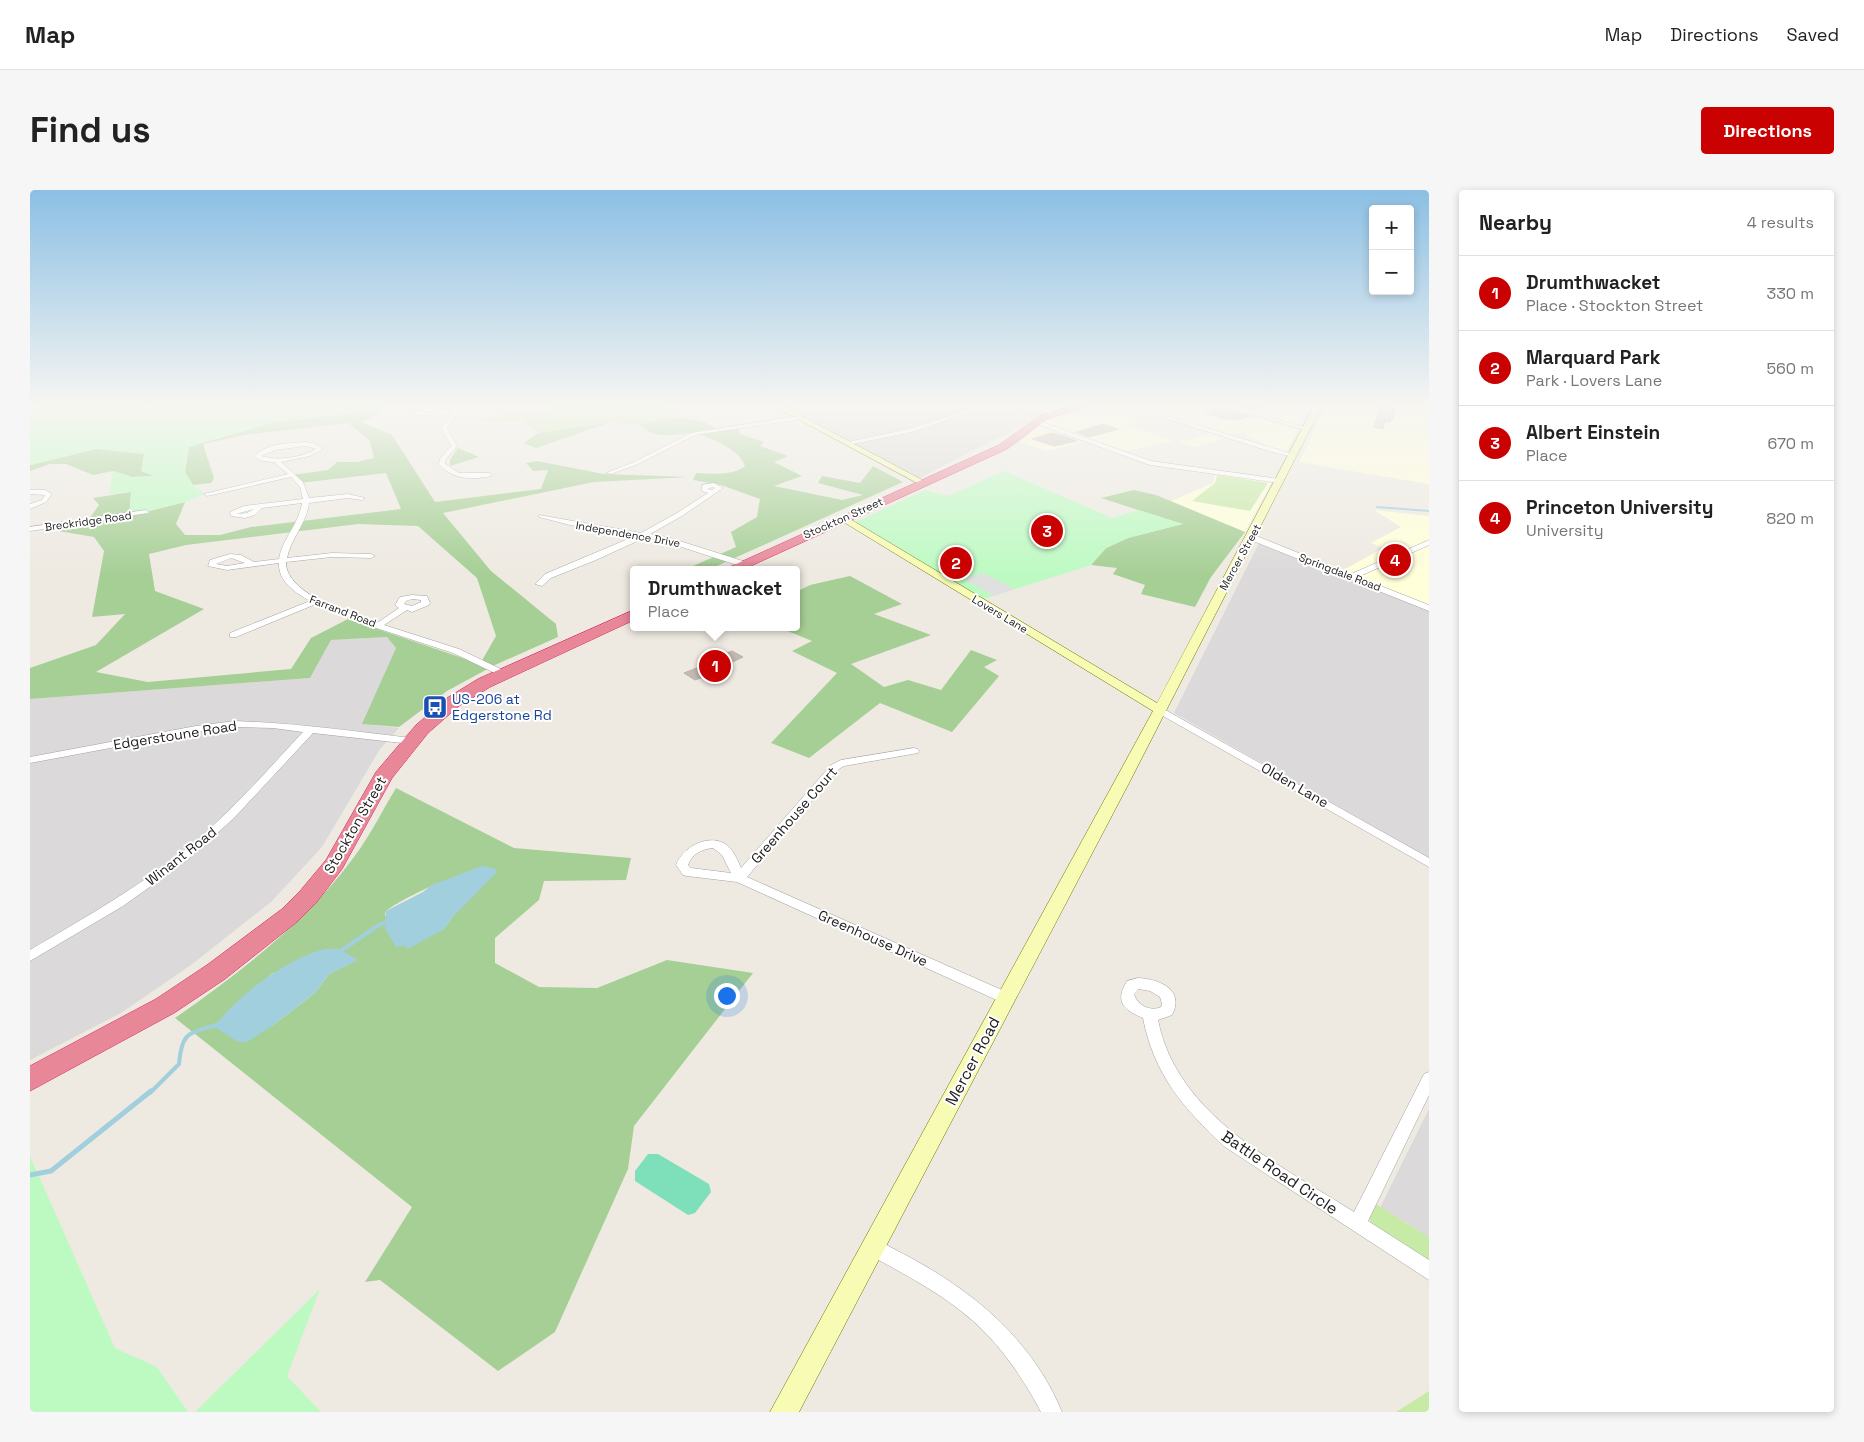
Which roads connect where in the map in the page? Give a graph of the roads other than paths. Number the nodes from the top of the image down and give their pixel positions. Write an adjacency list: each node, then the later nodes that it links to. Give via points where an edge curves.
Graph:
1 (277, 461): 9 (street)
2 (443, 461): 10 (street, via 446,469 463,476)
3 (640, 461): 8 (street)
4 (882, 461): 12 (main road)
5 (972, 461): 12 (highway, Stockton Street)
6 (1145, 461): 11 (street)
7 (1290, 461): 11 (main road, Mercer Street)
8 (609, 472)
9 (292, 475): 15 (street); 17 (street, via 303,488)
10 (489, 475)
11 (1280, 481): 25 (main road, Mercer Street)
12 (924, 483): 22 (highway, Stockton Street)
13 (30, 492): 19 (street, via 50,494)
14 (714, 493): 24 (street)
15 (207, 494)
16 (362, 498): 17 (street)
17 (306, 500): 18 (street); 28 (street, via 304,514)
18 (260, 506)
19 (31, 507)
20 (146, 512): 23 (street, Breckridge Road)
21 (541, 516): 24 (street, Independence Drive)
22 (842, 518): 31 (highway, Stockton Street); 41 (main road, Lovers Lane)
23 (30, 529)
24 (647, 536): 30 (street, Independence Drive, via 687,545); 33 (street, via 548,576)
25 (1251, 537): 32 (street, Springdale Road); 41 (main road, Mercer Street)
26 (1429, 542): 32 (street)
27 (370, 556): 28 (street, via 332,555)
28 (282, 561): 29 (street); 34 (street, Farrand Road, via 283,571 291,585)
29 (253, 564)
30 (734, 566)
31 (738, 566)
32 (1352, 577): 36 (street, Springdale Road)
33 (538, 584)
34 (315, 602): 38 (street, Farrand Road); 39 (street)
35 (404, 608): 38 (street)
36 (1429, 608)
37 (630, 616): 40 (highway, Stockton Street)
38 (379, 625): 40 (street, Farrand Road, via 457,652)
39 (233, 636)
40 (504, 674): 43 (highway, Stockton Street, via 453,702)
41 (1160, 710): 46 (street, Olden Lane); 49 (main road, Mercer Road)
42 (311, 729): 43 (street, Edgerstoune Road); 45 (street, Edgerstoune Road, via 256,724 217,726); 48 (street, Winant Road, via 225,820 176,863)
43 (411, 741): 51 (highway, Stockton Street, via 383,776 334,864 290,915 216,972 165,1006)
44 (914, 751): 47 (street, Greenhouse Court, via 841,763 835,767)
45 (30, 760)
46 (1429, 863)
47 (739, 878): 49 (street, Greenhouse Drive)
48 (31, 955)
49 (1006, 998): 54 (main road, Mercer Road)
50 (1150, 1015): 53 (street, Battle Road Circle, via 1152,1036 1163,1063 1184,1096 1204,1118 1231,1142)
51 (30, 1079)
52 (1429, 1079): 53 (street)
53 (1357, 1224): 55 (street, Battle Road Circle)
54 (872, 1247): 56 (main road, Mercer Road); 57 (street, via 952,1293 978,1313 1009,1345)
55 (1429, 1271)
56 (784, 1412)
57 (1052, 1412)

